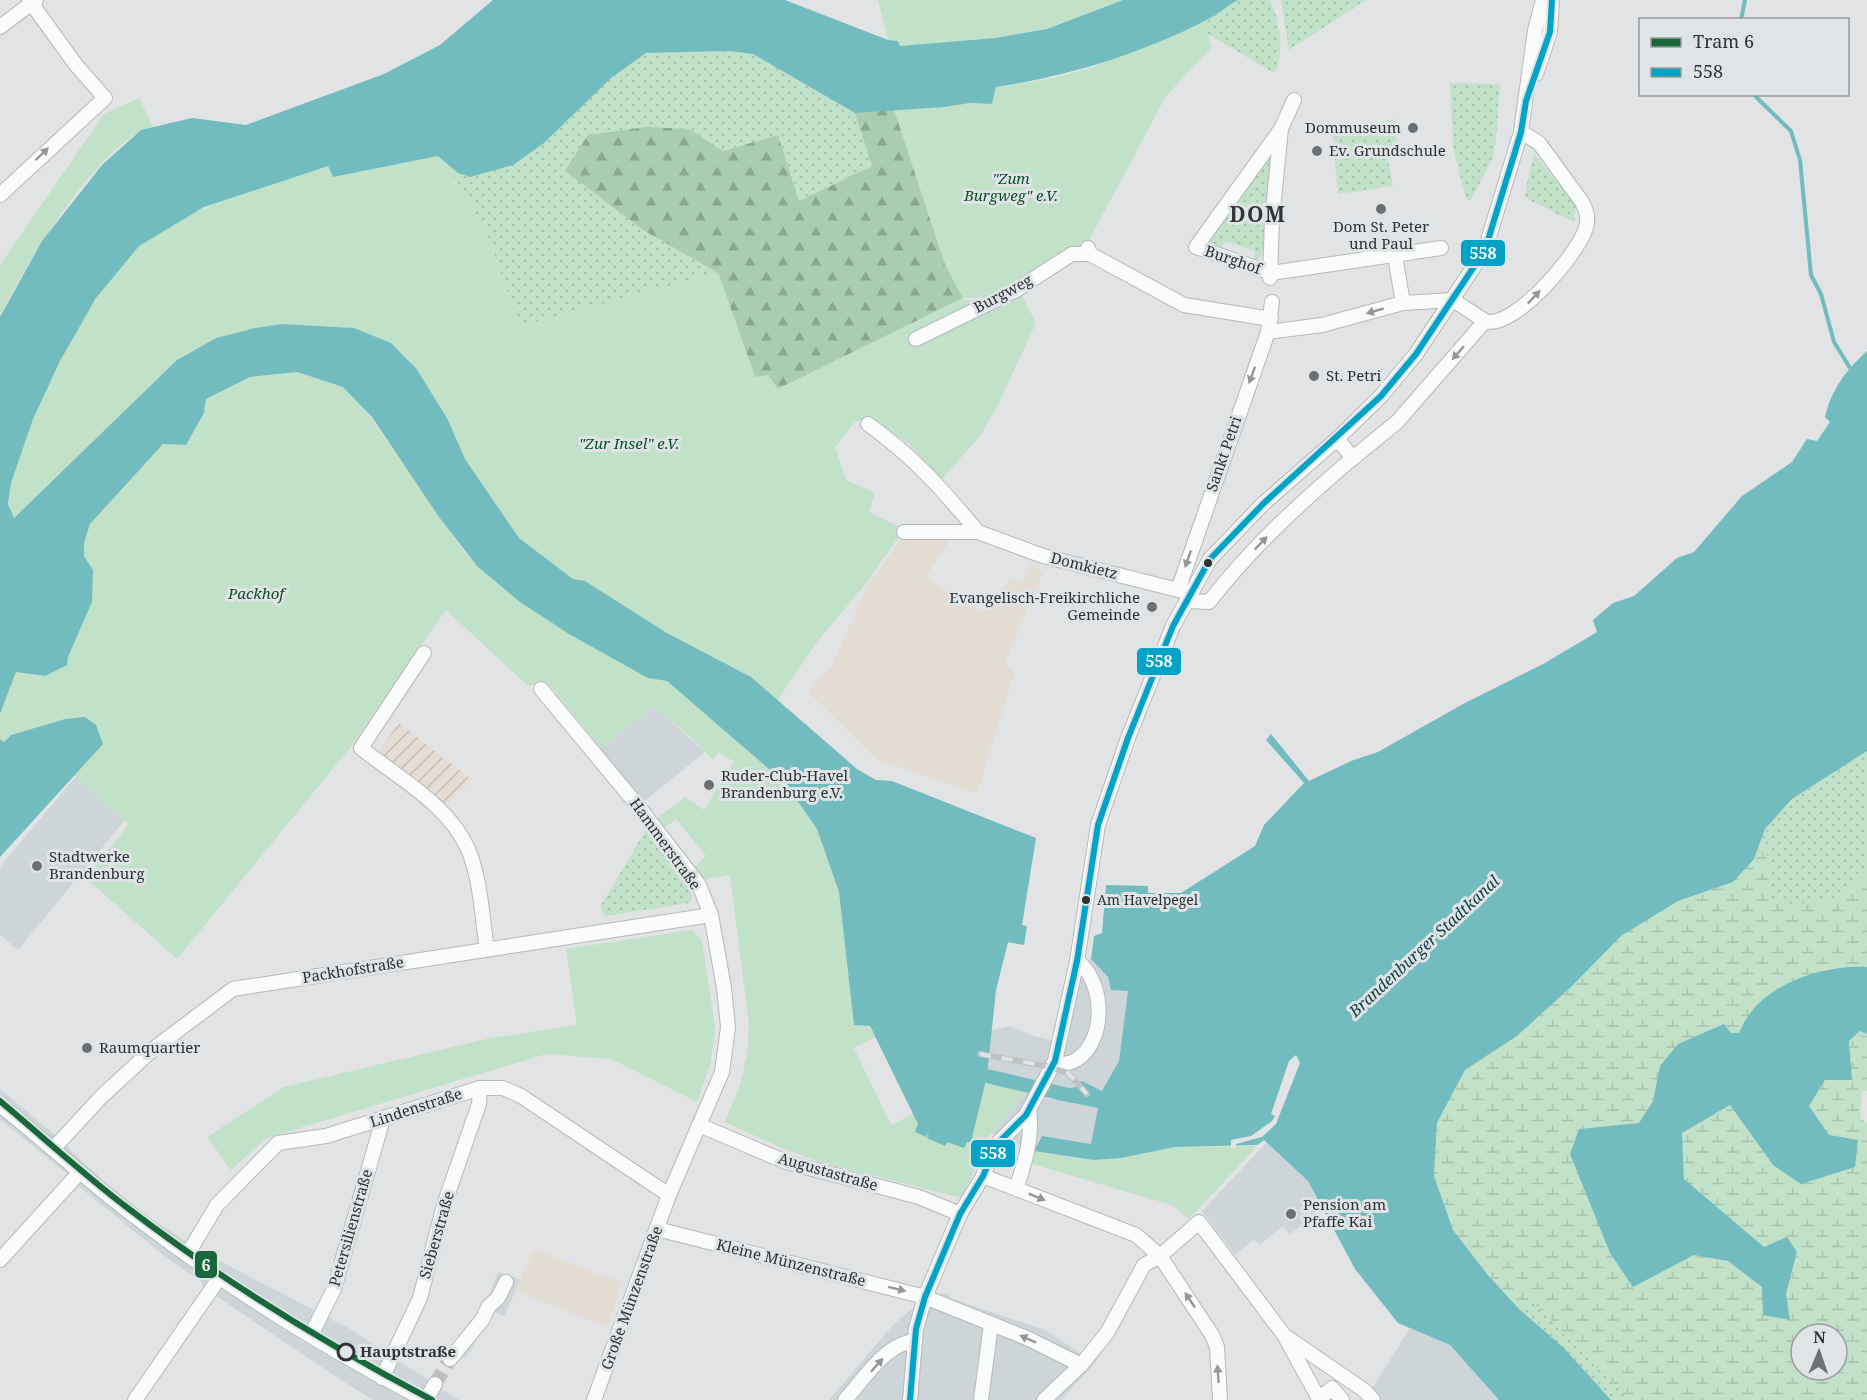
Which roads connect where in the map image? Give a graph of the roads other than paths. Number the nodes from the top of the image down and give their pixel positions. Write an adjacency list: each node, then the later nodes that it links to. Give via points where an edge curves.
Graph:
1 (1543, 0): 6 (street)
2 (1552, 0): 6 (street, via 1550,32)
3 (32, 1): 4 (street); 9 (street, one-way to 3, via 105,98 76,65)
4 (0, 27)
5 (1294, 100): 7 (street, Burghof)
6 (1526, 101): 8 (street)
7 (1281, 129): 12 (street, Burghof); 12 (street, Burghof, via 1196,247)
8 (1521, 132): 13 (street, via 1485,250); 16 (street, one-way to 8, via 1500,322 1527,304 1566,260 1587,227 1588,213 1582,202 1539,143)
9 (0, 195)
10 (1441, 248): 11 (street, Burghof)
11 (1395, 256): 12 (street, Burghof); 15 (street)
12 (1270, 275)
13 (1453, 300): 15 (street, Burgweg); 16 (street); 20 (street, via 1382,396)
14 (1272, 302): 17 (street)
15 (1403, 303): 17 (street, Burgweg, one-way to 17, via 1322,326)
16 (1485, 321): 21 (street, one-way to 21, via 1397,422)
17 (1269, 326): 18 (street, Burgweg, via 1184,305 1089,251 1072,254 1018,289); 24 (street, Sankt Petri, one-way to 24)
18 (916, 339)
19 (868, 424): 23 (street, Domkietz, via 903,449)
20 (1337, 439): 21 (street); 24 (street, via 1222,545)
21 (1353, 458): 24 (street, one-way to 21, via 1209,602 1298,504)
22 (904, 532): 23 (street, Domkietz)
23 (978, 532): 24 (street, Domkietz, via 1043,556)
24 (1185, 595): 29 (street, via 1098,825)
25 (424, 653): 28 (street, via 361,748 438,809 468,848)
26 (542, 689): 27 (street, Hammerstraße, via 673,850 699,885)
27 (711, 915): 28 (street, Packhofstraße); 35 (street, Hammerstraße, via 728,1027 723,1072)
28 (487, 950): 36 (street, Packhofstraße, via 233,989 152,1050)
29 (1077, 961): 30 (street, via 1061,1042); 30 (street, via 1087,968 1096,986 1099,1004 1095,1028 1087,1050 1074,1061)
30 (1051, 1070): 33 (street)
31 (480, 1088): 34 (street, Lindenstraße); 40 (street, Lindenstraße, via 503,1088 521,1096); 56 (street, Sieberstraße, via 479,1104 444,1205 420,1298)
32 (0, 1105): 36 (street)
33 (1031, 1107): 38 (street, via 997,1144); 39 (street, via 1029,1147)
34 (382, 1119): 43 (street, Lindenstraße, via 326,1136 278,1143 217,1205); 50 (street, Petersilienstraße, via 334,1289)
35 (699, 1125): 40 (street, Hammerstraße); 41 (street, Augustastraße, via 786,1162 919,1197)
36 (54, 1148): 37 (street)
37 (80, 1173): 43 (street); 45 (street)
38 (983, 1176): 39 (street); 41 (street)
39 (1016, 1188): 44 (street, one-way to 44, via 1136,1235)
40 (669, 1195): 42 (street, Große Münzenstraße)
41 (960, 1214): 48 (street)
42 (657, 1229): 48 (street, Kleine Münzenstraße, one-way to 48); 61 (street, Große Münzenstraße)
43 (187, 1255): 46 (street)
44 (1160, 1256): 51 (street, via 1199,1222); 54 (street, via 1144,1265 1107,1333); 66 (street, one-way to 44, via 1212,1335)
45 (0, 1260)
46 (220, 1277): 50 (street); 59 (street)
47 (506, 1282): 53 (street)
48 (925, 1297): 49 (street, Kleine Münzenstraße); 52 (street)
49 (991, 1324): 54 (street, Kleine Münzenstraße, one-way to 49); 64 (street)
50 (311, 1335): 56 (street)
51 (1284, 1335): 55 (street); 58 (street, via 1319,1399)
52 (915, 1341): 62 (street, one-way to 52, via 893,1347); 63 (street)
53 (450, 1359)
54 (1081, 1365): 65 (street)
55 (1343, 1376): 58 (street); 68 (street)
56 (382, 1378): 60 (street)
57 (435, 1384): 60 (street)
58 (1332, 1388): 67 (street)
59 (135, 1400)
60 (426, 1400)
61 (594, 1400)
62 (845, 1400)
63 (910, 1400)
64 (981, 1400)
65 (1044, 1400)
66 (1220, 1400)
67 (1342, 1400)
68 (1373, 1400)

